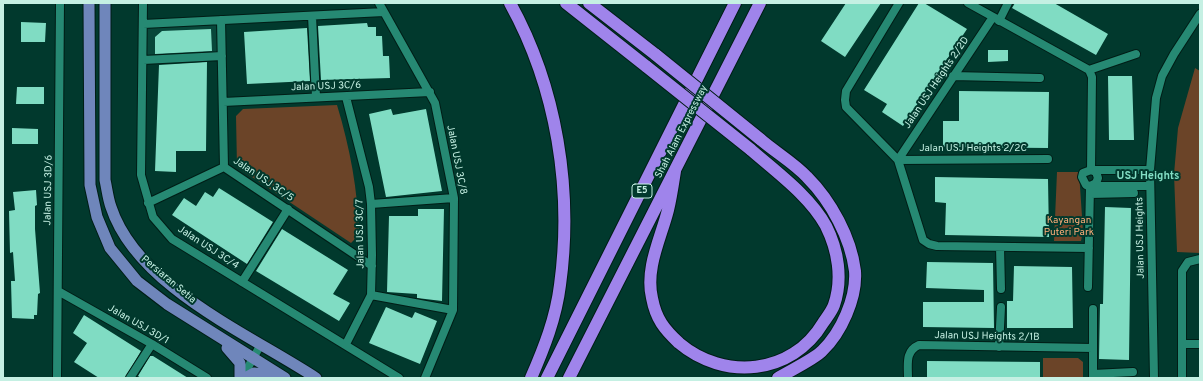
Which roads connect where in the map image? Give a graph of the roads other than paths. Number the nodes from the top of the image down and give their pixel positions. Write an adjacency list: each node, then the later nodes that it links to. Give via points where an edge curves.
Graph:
1 (60, 3): 50 (street, Jalan USJ 3D/6)
2 (89, 3): 55 (main road, Persiaran Setia, via 89,161 90,185 97,217 110,248 137,281)
3 (143, 3): 19 (street, Jalan USJ 3C/4)
4 (379, 3): 14 (street, Jalan USJ 3C/8)
5 (510, 3): 74 (highway, via 530,44 542,78 553,116 563,172 564,233 560,286 548,339)
6 (566, 3): 35 (highway, bridge, via 750,149 810,203 825,225 836,248 839,274 834,305 814,338 784,361 750,370 717,367 691,355 662,328 651,298 651,266 668,209)
7 (589, 3): 77 (highway, bridge, via 807,177 827,202 845,235 855,271 854,289 844,322 822,352)
8 (735, 3): 75 (highway, Shah Alam Expressway / E5)
9 (760, 3): 35 (highway, Shah Alam Expressway / E5)
10 (899, 3): 31 (street, via 846,91 845,100 846,107)
11 (968, 3): 17 (street)
12 (1008, 3): 17 (street, Jalan USJ Heights 2/2D)
13 (106, 7): 60 (main road, Persiaran Setia, via 105,180 111,208 139,255 161,277 184,296)
14 (384, 12): 16 (street); 26 (street, Jalan USJ 3C/8)
15 (1200, 14): 34 (street, Jalan USJ Heights, via 1162,76 1156,98)
16 (312, 16): 18 (street); 27 (street)
17 (996, 19): 23 (street); 24 (street, Jalan USJ Heights 2/2D)
18 (221, 20): 19 (street); 21 (street, Jalan USJ 3C/5)
19 (143, 24): 22 (street, Jalan USJ 3C/4)
20 (1136, 54): 23 (street)
21 (222, 56): 22 (street); 29 (street, Jalan USJ 3C/5)
22 (143, 60): 40 (street, Jalan USJ 3C/4, via 141,175)
23 (1089, 70): 33 (street, via 1092,77)
24 (953, 76): 25 (street); 31 (street, Jalan USJ Heights 2/2D)
25 (1040, 78)
26 (430, 92): 28 (street, Jalan USJ 3C/6); 39 (street, Jalan USJ 3C/8, via 435,102)
27 (316, 97): 28 (street, Jalan USJ 3C/6); 29 (street, Jalan USJ 3C/6)
28 (346, 97): 41 (street, Jalan USJ 3C/7, via 361,150)
29 (223, 102): 32 (street, Jalan USJ 3C/5)
30 (1048, 159): 31 (street, Jalan USJ Heights 2/2C)
31 (898, 160): 43 (street, via 924,240 937,246)
32 (224, 166): 40 (street); 42 (street, Jalan USJ 3C/5)
33 (1090, 170): 34 (street); 37 (street, via 1083,173 1082,177); 37 (street, via 1096,172 1098,178)
34 (1150, 170): 36 (street, Jalan USJ Heights)
35 (675, 171): 76 (highway, Shah Alam Expressway / E5)
36 (1150, 186): 37 (street); 79 (street, Jalan USJ Heights)
37 (1090, 190): 38 (street); 44 (street)
38 (1134, 193)
39 (454, 198): 41 (street); 54 (street, Jalan USJ 3C/8)
40 (148, 203): 47 (street, Jalan USJ 3C/4, via 153,217 172,239)
41 (372, 204): 46 (street, Jalan USJ 3C/7)
42 (288, 209): 46 (street, Jalan USJ 3C/5); 47 (street)
43 (1000, 247): 44 (street); 49 (street)
44 (1089, 248): 48 (street)
45 (1200, 259): 58 (street, via 1188,262 1182,271)
46 (372, 266): 51 (street, Jalan USJ 3C/7)
47 (242, 282): 57 (street, Jalan USJ 3C/4)
48 (1088, 288)
49 (1001, 289)
50 (58, 291): 56 (street, Jalan USJ 3D/1); 67 (street, Jalan USJ 3D/6)
51 (371, 295): 54 (street); 57 (street, Jalan USJ 3C/7)
52 (1001, 307): 61 (street)
53 (1092, 309): 62 (street)
54 (453, 310): 73 (street, Jalan USJ 3C/8)
55 (217, 336): 63 (main road, Persiaran Setia); 70 (main road, via 240,363)
56 (152, 344): 68 (street); 69 (street, Jalan USJ 3D/1)
57 (346, 344): 72 (street, Jalan USJ 3C/4)
58 (1182, 344): 59 (street); 80 (street)
59 (1200, 344)
60 (260, 346): 63 (street); 71 (main road, Persiaran Setia)
61 (999, 347): 62 (street, Jalan USJ Heights 2/1B); 78 (street, Jalan USJ Heights 2/1B, via 919,345 908,354)
62 (1093, 348): 65 (street)
63 (254, 359): 66 (main road, Persiaran Setia); 70 (street)
64 (1133, 372): 65 (street)
65 (1093, 376)
66 (283, 377): 70 (main road, via 254,373)
67 (57, 378)
68 (130, 378)
69 (207, 378)
70 (243, 378)
71 (316, 378)
72 (399, 378)
73 (425, 378)
74 (532, 378)
75 (547, 378)
76 (570, 378)
77 (778, 378)
78 (908, 378)
79 (1154, 378)
80 (1182, 378)

